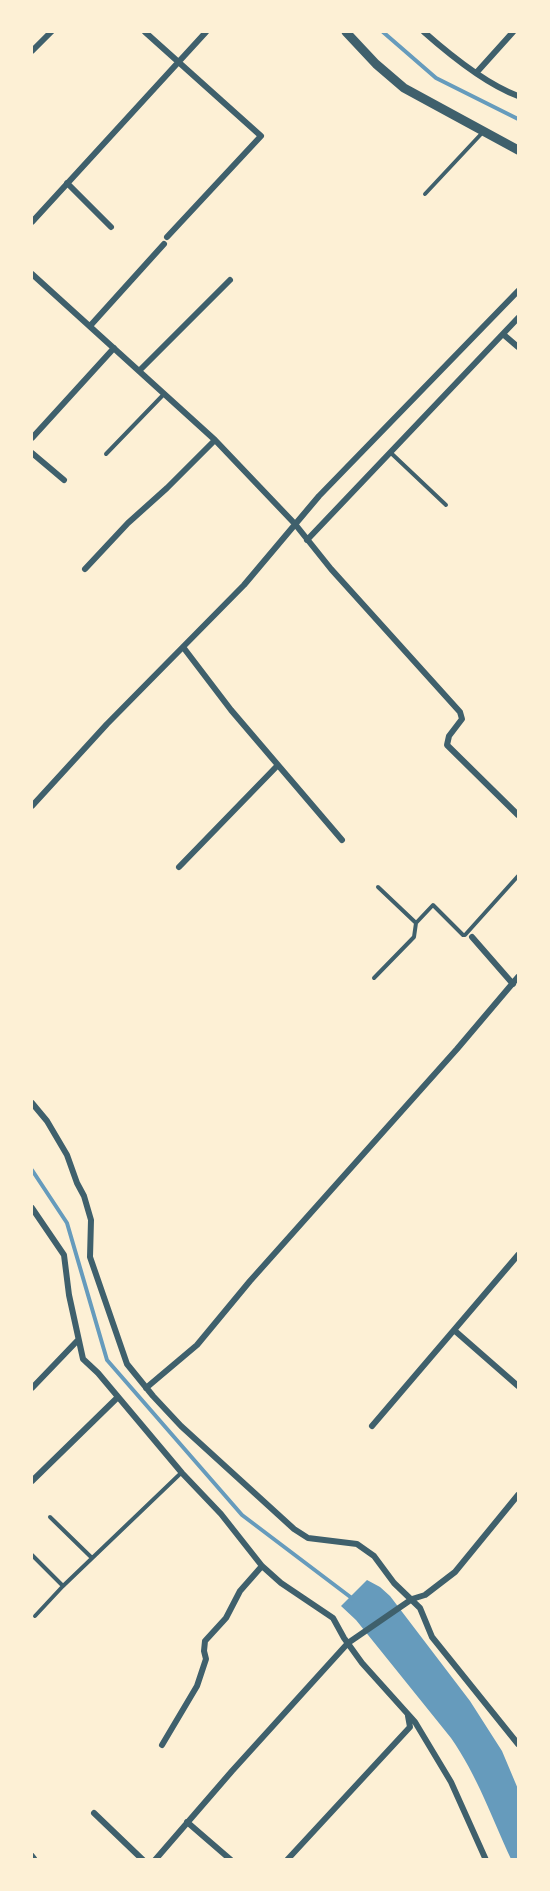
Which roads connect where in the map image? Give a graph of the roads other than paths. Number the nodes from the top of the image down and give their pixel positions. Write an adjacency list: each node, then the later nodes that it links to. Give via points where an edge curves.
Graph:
1 (51, 32): 7 (street)
2 (145, 32): 8 (street)
3 (206, 32): 8 (street)
4 (346, 32): 11 (street, via 410,92)
5 (424, 32): 9 (street)
6 (513, 32): 9 (street)
7 (32, 51)
8 (178, 62): 13 (street); 21 (street, via 261,136)
9 (477, 72): 10 (street)
10 (519, 96)
11 (483, 131): 12 (street); 14 (lane)
12 (519, 150)
13 (67, 183): 15 (street); 16 (street)
14 (425, 194)
15 (32, 222)
16 (111, 227)
17 (32, 274): 21 (street)
18 (230, 280): 25 (street)
19 (519, 291): 34 (street)
20 (519, 318): 22 (street)
21 (90, 326): 24 (street)
22 (504, 335): 23 (street); 30 (street)
23 (519, 347)
24 (114, 348): 25 (street); 27 (street)
25 (139, 371): 26 (street)
26 (164, 393): 28 (street); 31 (lane)
27 (32, 438)
28 (215, 440): 34 (street); 36 (street)
29 (32, 453): 32 (street)
30 (391, 453): 33 (lane); 35 (street)
31 (106, 454)
32 (64, 480)
33 (446, 506)
34 (295, 524): 35 (street); 37 (street, via 244,585)
35 (307, 540): 40 (street, via 460,712 462,719 448,736 447,745)
36 (85, 569)
37 (183, 648): 38 (street); 39 (street)
38 (278, 765): 41 (street); 42 (street)
39 (32, 806)
40 (519, 815)
41 (342, 840)
42 (178, 867)
43 (519, 876): 45 (lane, via 465,935 433,905)
44 (378, 887): 45 (lane)
45 (416, 923): 48 (lane, via 414,937)
46 (472, 937): 49 (street)
47 (519, 977): 49 (street)
48 (374, 978)
49 (513, 984): 57 (street, via 197,1345)
50 (32, 1103): 57 (street, via 68,1155 91,1220 90,1257 127,1364)
51 (32, 1208): 54 (street, via 64,1256)
52 (519, 1255): 53 (street)
53 (454, 1330): 55 (street); 59 (street)
54 (78, 1340): 56 (street); 58 (street, via 82,1359)
55 (519, 1386)
56 (32, 1388)
57 (146, 1388): 68 (street, via 181,1426 294,1528 308,1538 357,1544 374,1556)
58 (118, 1396): 60 (street); 61 (street)
59 (372, 1426)
60 (182, 1473): 65 (lane); 66 (street, via 221,1514)
61 (32, 1481)
62 (518, 1498): 68 (street, via 455,1572 425,1596)
63 (50, 1517): 65 (lane)
64 (32, 1555): 67 (lane)
65 (93, 1558): 67 (lane)
66 (261, 1566): 70 (street, via 333,1618); 72 (street, via 240,1591 226,1618 205,1641 206,1659 197,1686)
67 (63, 1586): 69 (lane)
68 (412, 1599): 70 (street); 73 (street, via 432,1636)
69 (34, 1616)
70 (348, 1643): 71 (street); 75 (street)
71 (407, 1713): 81 (street, via 410,1727); 82 (street, via 452,1782)
72 (162, 1744)
73 (519, 1744)
74 (94, 1813): 78 (street)
75 (187, 1822): 79 (street); 80 (street)
76 (32, 1856): 77 (street)
77 (35, 1860)
78 (143, 1860)
79 (155, 1860)
80 (231, 1860)
81 (287, 1860)
82 (486, 1860)

